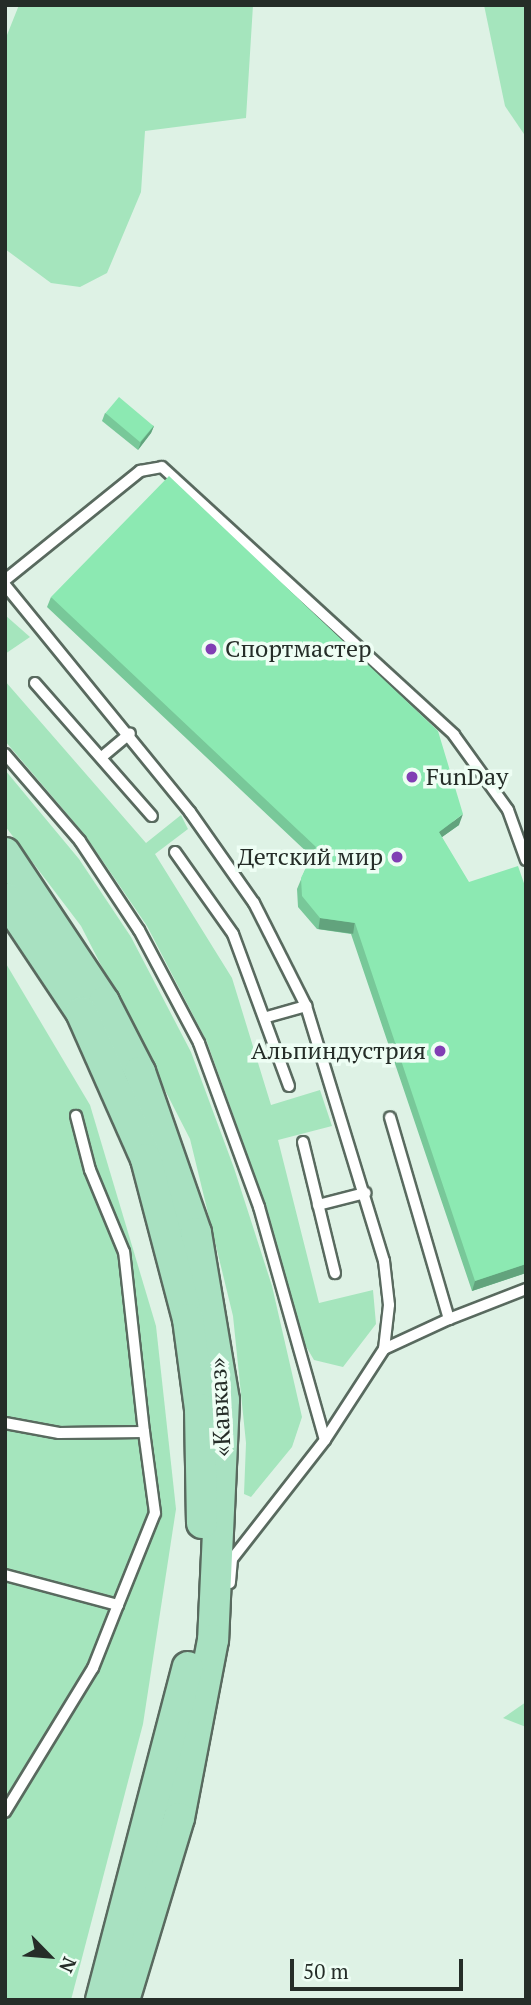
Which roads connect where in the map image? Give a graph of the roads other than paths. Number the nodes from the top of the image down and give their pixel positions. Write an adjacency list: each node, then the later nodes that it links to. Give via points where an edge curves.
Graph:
1 (5, 583): 3 (lane); 9 (lane, via 140,471 162,467 454,735 508,810)
2 (35, 682): 5 (lane)
3 (130, 733): 5 (lane); 11 (lane, via 254,902)
4 (5, 754): 25 (lane, via 80,841 139,930 199,1043 259,1207)
5 (103, 756): 6 (lane)
6 (152, 816)
7 (176, 852): 12 (lane, via 233,934)
8 (5, 853): 29 (main road, «Кавказ», via 104,1002 140,1072 196,1233 212,1314 224,1400 220,1570 213,1640)
9 (526, 860)
10 (5, 898): 30 (main road, «Кавказ», via 81,1012 146,1159 188,1319 200,1409 204,1503 190,1659)
11 (306, 1006): 12 (lane); 17 (lane)
12 (267, 1017): 13 (lane)
13 (289, 1086)
14 (76, 1116): 24 (lane, via 90,1170 124,1252)
15 (390, 1117): 21 (lane)
16 (303, 1142): 18 (lane)
17 (365, 1193): 18 (lane); 22 (lane, via 384,1261)
18 (318, 1205): 19 (lane)
19 (335, 1273)
20 (526, 1289): 21 (lane)
21 (449, 1319): 22 (lane)
22 (384, 1349): 25 (lane)
23 (5, 1423): 24 (lane, via 59,1433)
24 (144, 1432): 27 (lane, via 155,1513)
25 (325, 1440): 29 (lane, via 232,1559 213,1710 195,1782)
26 (5, 1575): 27 (lane)
27 (118, 1605): 28 (lane, via 93,1668)
28 (5, 1812)
29 (178, 1818): 31 (main road, «Кавказ»)
30 (101, 2000)
31 (124, 2000)

